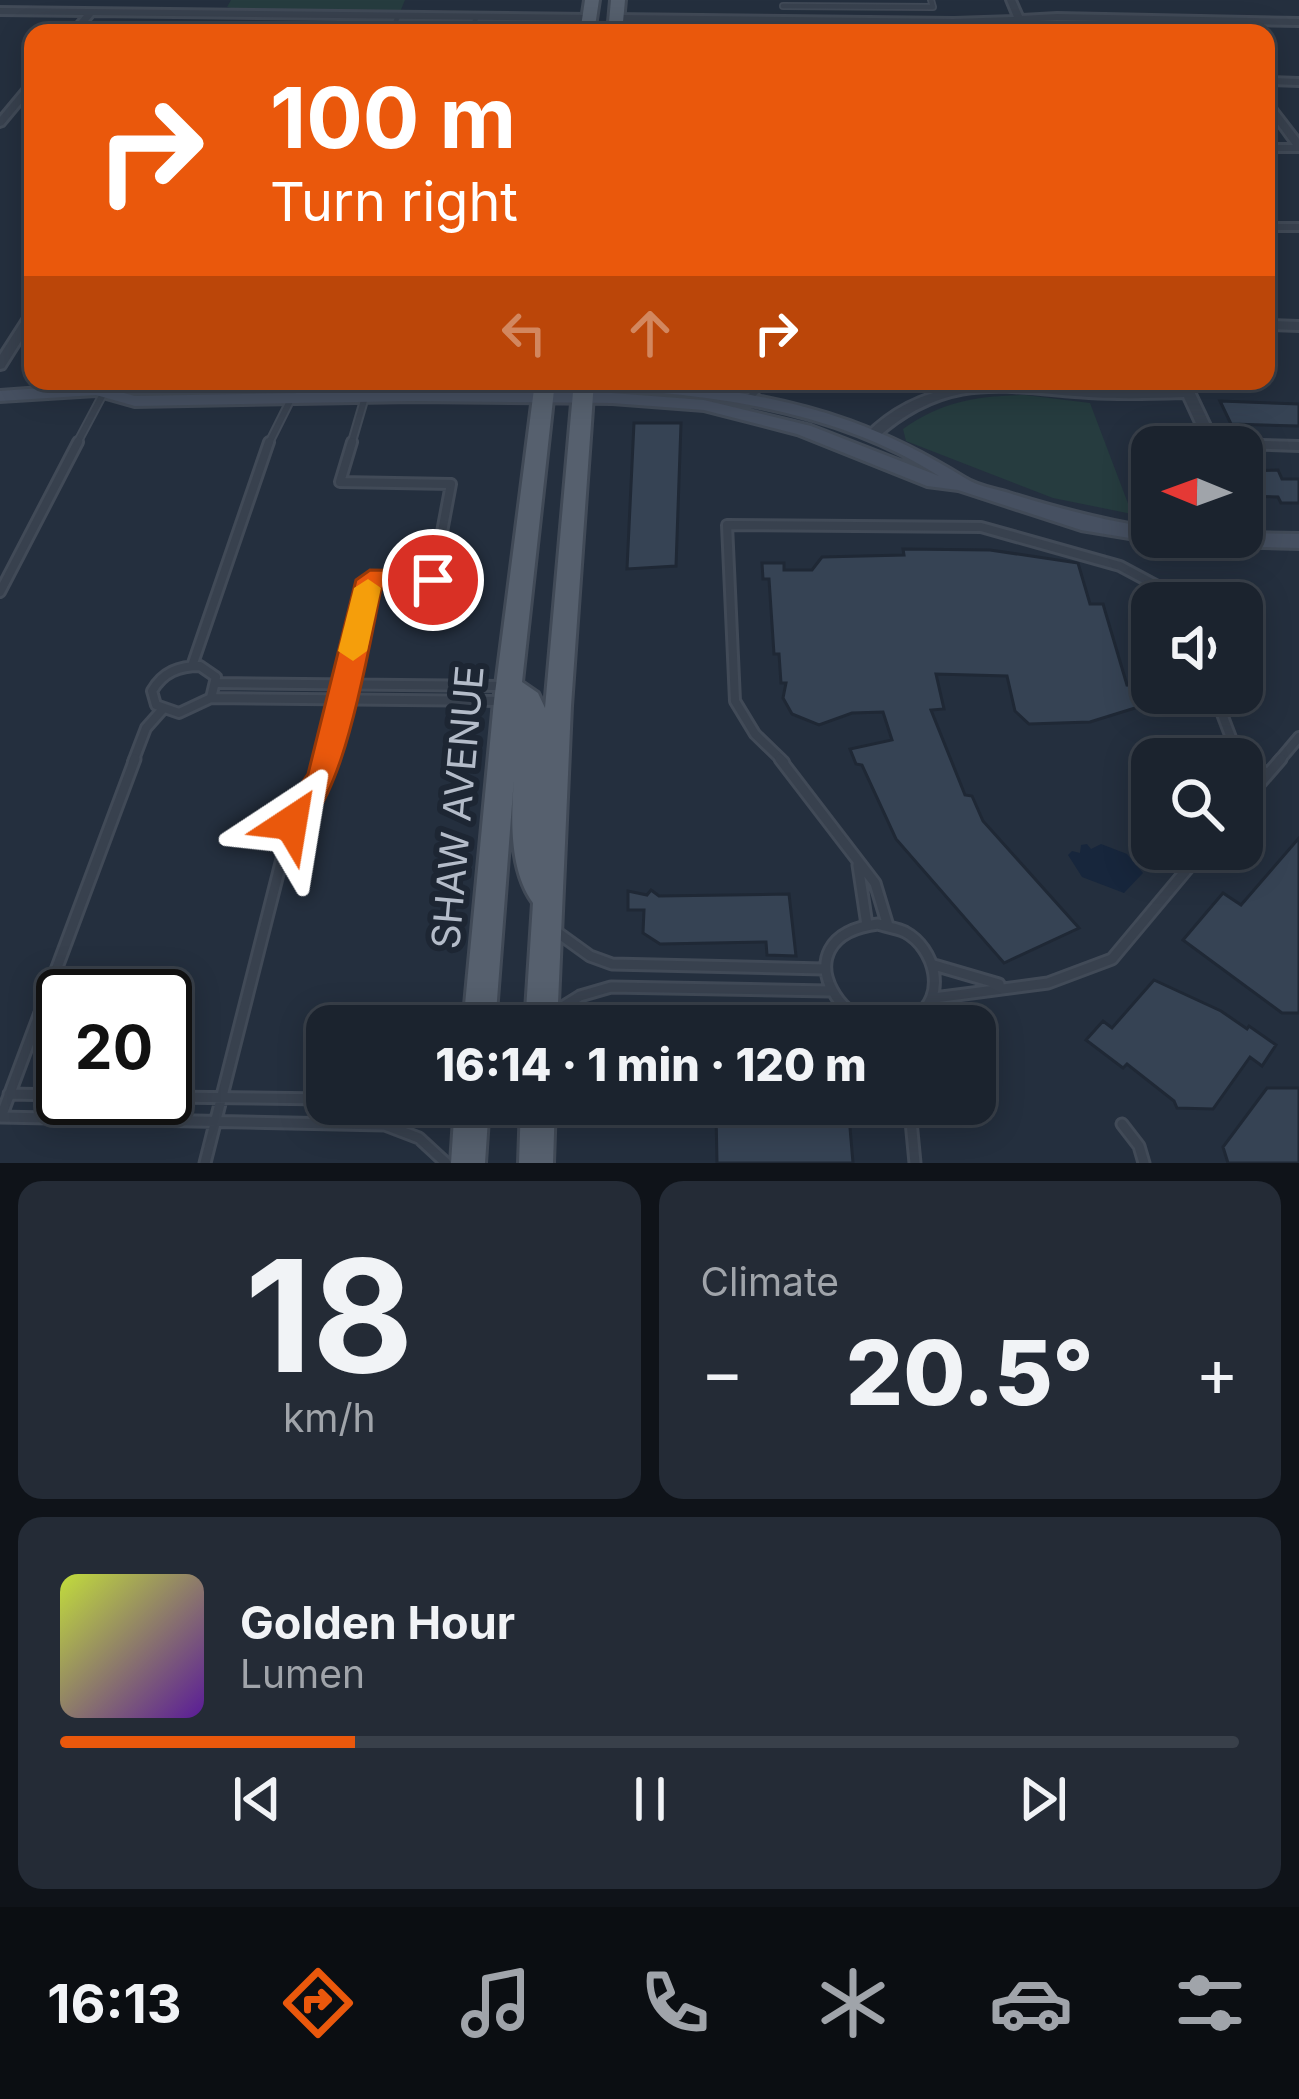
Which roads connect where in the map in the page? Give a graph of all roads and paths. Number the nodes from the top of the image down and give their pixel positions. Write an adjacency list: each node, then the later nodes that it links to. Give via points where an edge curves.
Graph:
1 (218, 0): 8 (street)
2 (931, 0): 5 (lane, via 933,7)
3 (1011, 0): 11 (street)
4 (783, 3): 5 (lane); 14 (lane)
5 (889, 7): 15 (lane)
6 (0, 11): 7 (street)
7 (91, 12): 8 (street); 17 (street)
8 (210, 12): 9 (street)
9 (398, 16): 10 (street); 18 (lane)
10 (476, 17): 19 (lane); 20 (street)
11 (1019, 18): 12 (street); 15 (street)
12 (1205, 18): 16 (street); 24 (street)
13 (716, 19): 14 (street); 21 (street); 22 (street)
14 (785, 20): 15 (street)
15 (892, 21): 23 (street)
16 (1299, 22)
17 (81, 24)
18 (393, 24)
19 (474, 24)
20 (574, 24)
21 (645, 24)
22 (716, 24)
23 (893, 24)
24 (1209, 24)
25 (24, 94): 27 (street)
26 (0, 100): 27 (street)
27 (19, 100): 29 (street)
28 (1275, 115): 30 (street)
29 (0, 123)
30 (1299, 147)
31 (24, 327): 32 (street)
32 (0, 365)
33 (71, 390): 49 (main road)
34 (104, 390): 62 (lane)
35 (112, 390): 36 (main road, via 135,401)
36 (270, 390)
37 (293, 390): 63 (lane)
38 (312, 390): 50 (main road)
39 (471, 390): 50 (main road)
40 (542, 390): 66 (main road, SHAW AVENUE)
41 (583, 390): 76 (main road)
42 (603, 390): 52 (main road)
43 (702, 390): 51 (main road)
44 (757, 390): 51 (lane)
45 (950, 390): 54 (street, via 910,404)
46 (1061, 390): 47 (street)
47 (1151, 390)
48 (1187, 390): 53 (street)
49 (0, 396)
50 (365, 396): 65 (lane, via 340,482 452,484 433,580 370,580)
51 (750, 397): 54 (main road)
52 (704, 405): 54 (main road, via 765,410); 57 (main road)
53 (1204, 426)
54 (871, 436): 57 (main road)
55 (1263, 445): 56 (street)
56 (1299, 446)
57 (960, 484): 58 (main road)
58 (1131, 532)
59 (1263, 540): 60 (main road)
60 (1299, 541)
61 (1147, 582): 74 (lane, via 1120,566 981,527 728,525 735,701)
62 (0, 592)
63 (192, 666): 64 (lane); 69 (lane, via 155,683 152,699)
64 (218, 683): 65 (lane); 67 (lane)
65 (345, 684): 66 (lane); 68 (lane)
66 (508, 693): 68 (lane); 76 (main road, via 529,700 532,710 525,829); 84 (main road, SHAW AVENUE)
67 (212, 698): 68 (lane); 69 (lane, via 188,712)
68 (341, 700): 92 (lane, via 322,778 291,823)
69 (162, 710): 89 (lane, via 146,728)
70 (1222, 714): 72 (lane, via 1238,756)
71 (1299, 737): 72 (lane)
72 (1268, 774): 73 (lane)
73 (1263, 780)
74 (858, 864): 77 (lane); 78 (lane, via 875,883)
75 (1186, 870): 81 (lane, via 1112,959 1072,980)
76 (547, 919): 80 (lane, via 570,944 612,964); 85 (main road)
77 (867, 925): 78 (lane); 80 (lane, via 836,939)
78 (888, 926): 79 (lane, via 916,940)
79 (934, 965): 81 (lane); 83 (lane)
80 (824, 969): 82 (lane)
81 (1006, 986): 83 (lane)
82 (831, 991): 86 (lane, via 611,987); 87 (lane)
83 (933, 998): 88 (lane)
84 (481, 1005)
85 (543, 1005)
86 (568, 1005)
87 (844, 1005)
88 (927, 1005)
89 (9, 1094): 90 (lane); 94 (lane)
90 (36, 1094)
91 (192, 1096): 92 (lane)
92 (222, 1097): 93 (lane); 95 (lane)
93 (306, 1099)
94 (0, 1118): 95 (lane)
95 (216, 1123): 100 (lane); 101 (lane, via 385,1125 418,1138)
96 (1123, 1124): 105 (lane)
97 (471, 1125): 102 (main road)
98 (537, 1125): 103 (main road)
99 (910, 1125): 104 (lane)
100 (206, 1163)
101 (446, 1163)
102 (468, 1163)
103 (536, 1163)
104 (915, 1163)
105 (1144, 1163)

